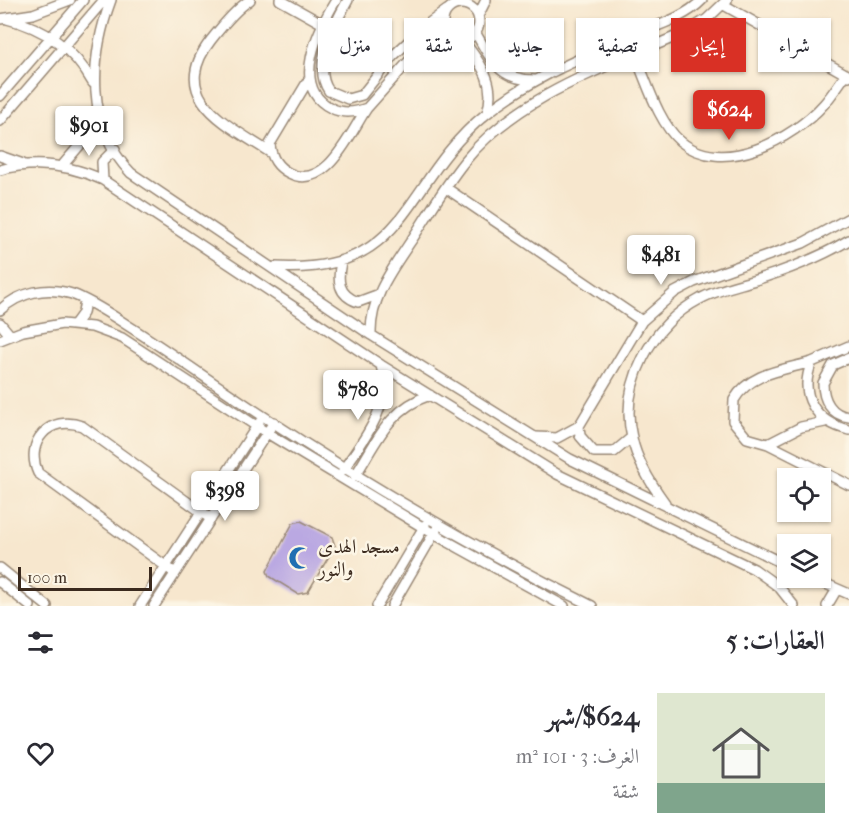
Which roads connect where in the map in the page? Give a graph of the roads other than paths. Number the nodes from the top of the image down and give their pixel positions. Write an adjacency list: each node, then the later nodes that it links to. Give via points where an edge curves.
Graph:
1 (70, 0): 17 (street, via 33,14)
2 (83, 0): 21 (street)
3 (104, 0): 24 (street)
4 (111, 0): 34 (street, via 94,64)
5 (250, 0): 42 (street, via 201,53 194,81 198,96 211,110)
6 (280, 0): 18 (street)
7 (336, 0): 15 (street)
8 (348, 0): 31 (street, via 328,44)
9 (486, 0): 14 (street)
10 (702, 0): 19 (street)
11 (462, 2): 13 (street); 14 (street)
12 (726, 2): 23 (street, via 686,32); 30 (street)
13 (447, 10): 16 (street); 35 (street, via 401,48)
14 (478, 16): 20 (street)
15 (326, 18)
16 (445, 18)
17 (2, 19): 21 (street, via 30,26)
18 (318, 22)
19 (659, 25)
20 (476, 32): 33 (street, via 502,72 511,78)
21 (51, 37): 24 (street); 36 (street)
22 (318, 41): 32 (street)
23 (659, 44)
24 (65, 47): 34 (street); 40 (street)
25 (474, 55): 39 (street, via 489,81)
26 (576, 61): 33 (street)
27 (404, 63): 38 (street)
28 (597, 72): 48 (street, via 526,108 486,139)
29 (643, 72): 30 (street, via 667,124 679,140 695,151 713,156 739,154 785,135 824,104)
30 (847, 75)
31 (323, 78): 32 (street); 35 (street, via 335,95 348,99)
32 (309, 79): 38 (street, via 326,106 346,113); 42 (street, via 275,133)
33 (534, 81): 39 (street)
34 (94, 85): 37 (street)
35 (362, 95): 38 (street)
36 (0, 96)
37 (97, 105): 41 (street); 45 (street, via 85,139)
38 (367, 108): 42 (street, via 316,176 295,176 283,171)
39 (487, 113): 52 (street, via 447,151 382,240)
40 (0, 121)
41 (114, 149): 47 (street, via 102,162); 53 (street, via 124,166 139,179)
42 (271, 153)
43 (0, 156): 44 (street)
44 (26, 164): 45 (street); 46 (street)
45 (62, 166): 47 (street)
46 (0, 170)
47 (104, 180): 68 (street)
48 (446, 188): 55 (street); 58 (street)
49 (849, 218): 51 (street)
50 (848, 242): 54 (street)
51 (779, 252): 54 (street); 58 (street, via 694,282 658,305)
52 (341, 262): 53 (street, via 319,267); 55 (street, via 338,284 343,293 358,302)
53 (273, 267): 62 (street)
54 (786, 269): 81 (street, via 702,297 663,327 649,347 635,381)
55 (377, 296): 62 (street)
56 (85, 300): 57 (street, via 44,290 19,297); 60 (street, via 83,313); 71 (street)
57 (0, 310)
58 (642, 321): 76 (street)
59 (0, 323): 61 (street)
60 (75, 324): 61 (street, via 36,327); 77 (street, via 122,338)
61 (10, 335): 63 (street)
62 (371, 335): 70 (street)
63 (0, 340)
64 (849, 346): 66 (street)
65 (849, 358): 66 (street)
66 (831, 360): 67 (street); 72 (street, via 823,394 834,411)
67 (812, 362): 75 (street, via 807,394); 82 (street, via 761,376 739,391 734,400 733,421 738,431)
68 (381, 365): 69 (street); 83 (street, via 385,388 381,411)
69 (430, 395): 74 (street); 84 (street, via 409,403 392,417)
70 (483, 406): 74 (street); 80 (street)
71 (264, 416): 73 (street); 77 (street)
72 (849, 417)
73 (274, 422): 79 (street); 83 (street)
74 (473, 422): 111 (street, via 590,492 754,569 780,587)
75 (825, 422): 78 (street); 82 (street, via 801,427)
76 (579, 426): 80 (street, via 557,438); 81 (street, via 585,445 594,452 614,452)
77 (257, 427): 79 (street); 89 (street)
78 (849, 430)
79 (267, 433): 85 (street); 91 (street)
80 (532, 436): 88 (street, via 597,474)
81 (632, 437): 88 (street, via 646,472)
82 (768, 444): 87 (street)
83 (345, 466): 84 (street); 85 (street)
84 (357, 473): 86 (street); 90 (street)
85 (338, 476): 86 (street)
86 (350, 483): 93 (street)
87 (849, 485)
88 (667, 505): 95 (street)
89 (201, 513): 91 (street); 96 (street); 96 (street, via 82,426 63,422 45,429 39,436 33,455 38,474)
90 (430, 518): 92 (street); 93 (street)
91 (210, 519): 98 (street)
92 (440, 524): 94 (street); 110 (street)
93 (423, 528): 94 (street); 107 (street)
94 (434, 534): 108 (street); 109 (street)
95 (777, 560)
96 (166, 566): 98 (street); 105 (street)
97 (0, 568): 104 (street)
98 (175, 573): 106 (street)
99 (0, 582): 103 (street)
100 (831, 586): 101 (street)
101 (837, 589): 102 (street); 112 (street)
102 (849, 594)
103 (30, 606)
104 (47, 606)
105 (140, 606)
106 (154, 606)
107 (377, 606)
108 (392, 606)
109 (564, 606)
110 (592, 606)
111 (794, 606)
112 (827, 606)

